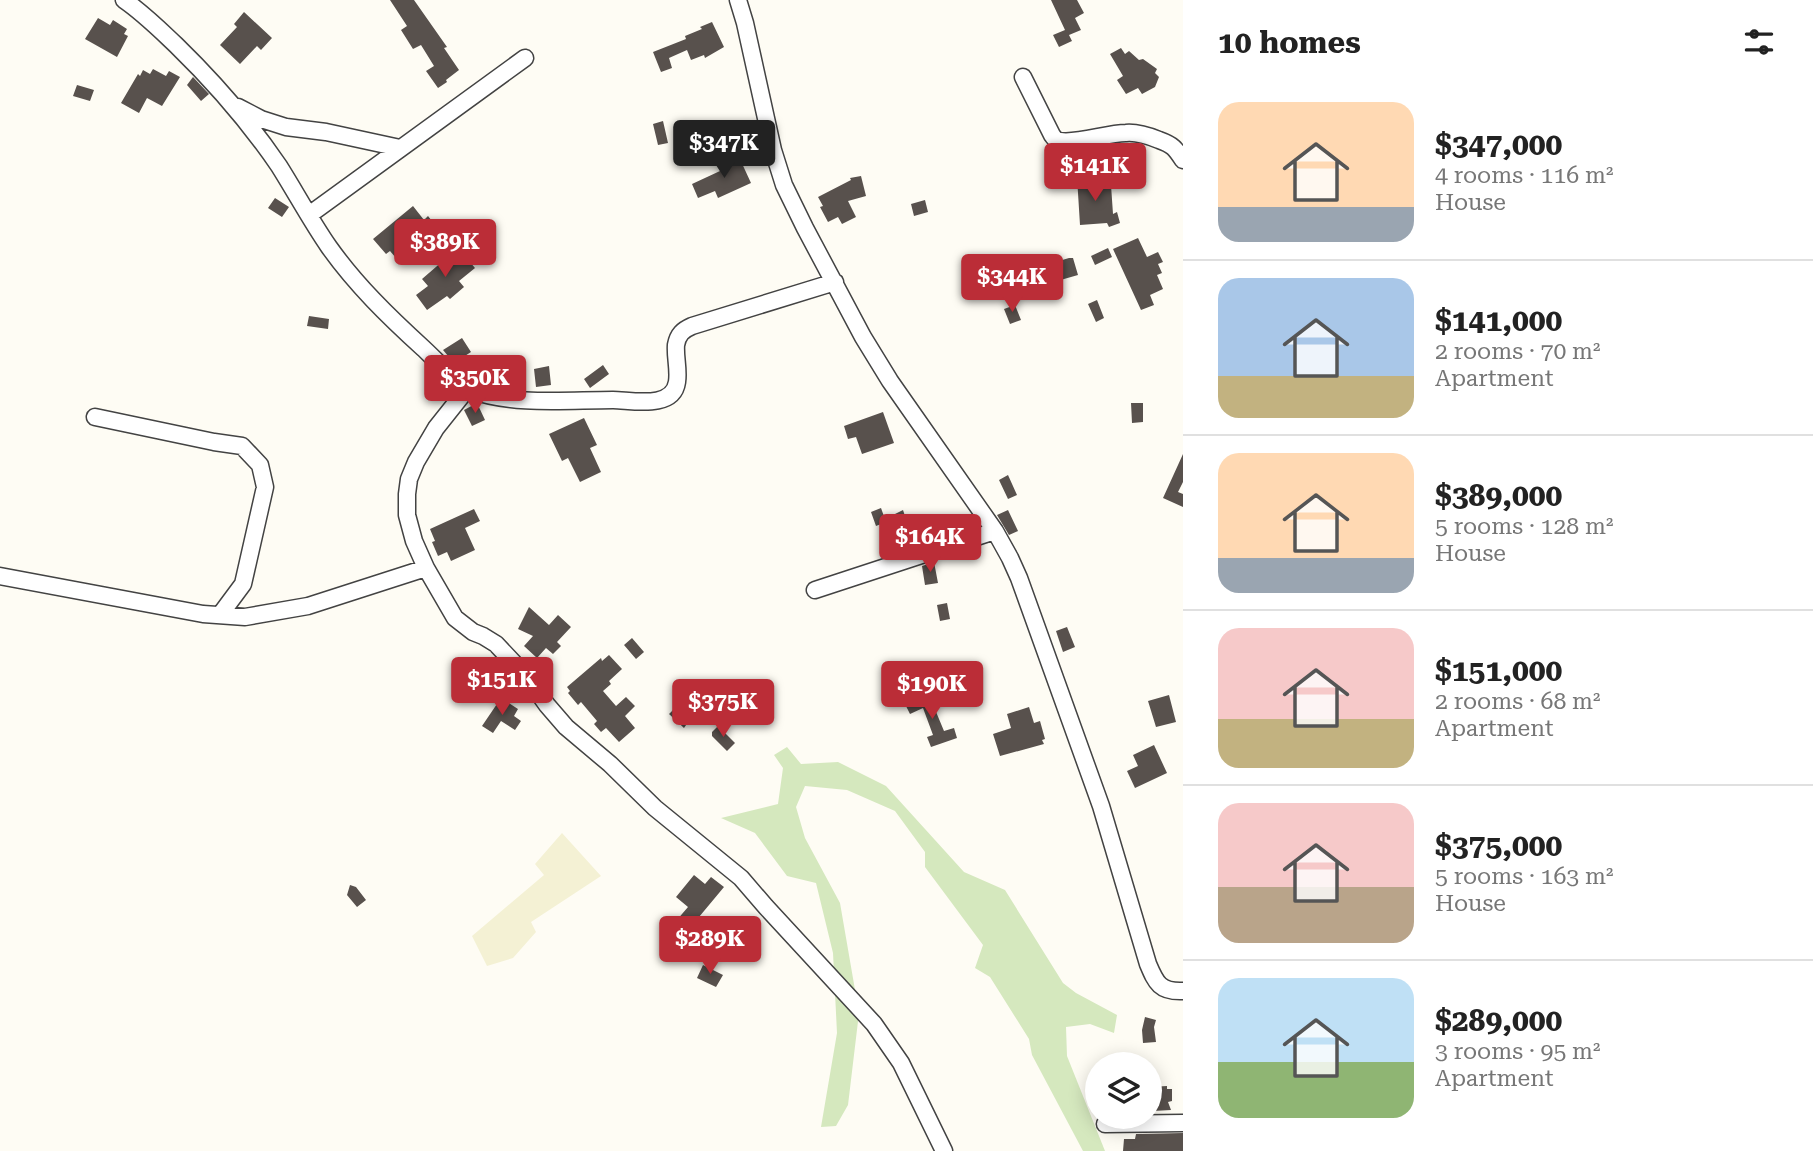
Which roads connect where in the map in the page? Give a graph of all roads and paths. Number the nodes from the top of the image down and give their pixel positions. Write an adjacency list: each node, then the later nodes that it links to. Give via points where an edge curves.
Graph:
1 (124, 0): 5 (street)
2 (738, 0): 9 (street, via 784,185)
3 (525, 58): 6 (street)
4 (1023, 77): 7 (street, via 1055,139 1130,132 1174,147)
5 (233, 104): 6 (street, via 286,127); 8 (street)
6 (400, 149): 8 (street)
7 (1183, 160)
8 (309, 215): 10 (street, via 361,288)
9 (835, 282): 10 (street, via 683,330 676,345 677,383 660,400 535,401); 12 (street, via 890,381)
10 (467, 389): 13 (street, via 436,428 409,479 407,515)
11 (95, 417): 16 (street, via 242,446 260,465 265,487 243,584)
12 (995, 531): 15 (street); 17 (street, via 1019,578 1096,794 1148,964 1161,988)
13 (426, 568): 16 (street, via 308,606 245,617); 20 (street, via 455,618 501,649 566,727 741,878 873,1024 901,1063)
14 (0, 576): 16 (street)
15 (815, 590)
16 (220, 615)
17 (1183, 991)
18 (1162, 1123): 19 (street)
19 (1183, 1123)
20 (944, 1151)

